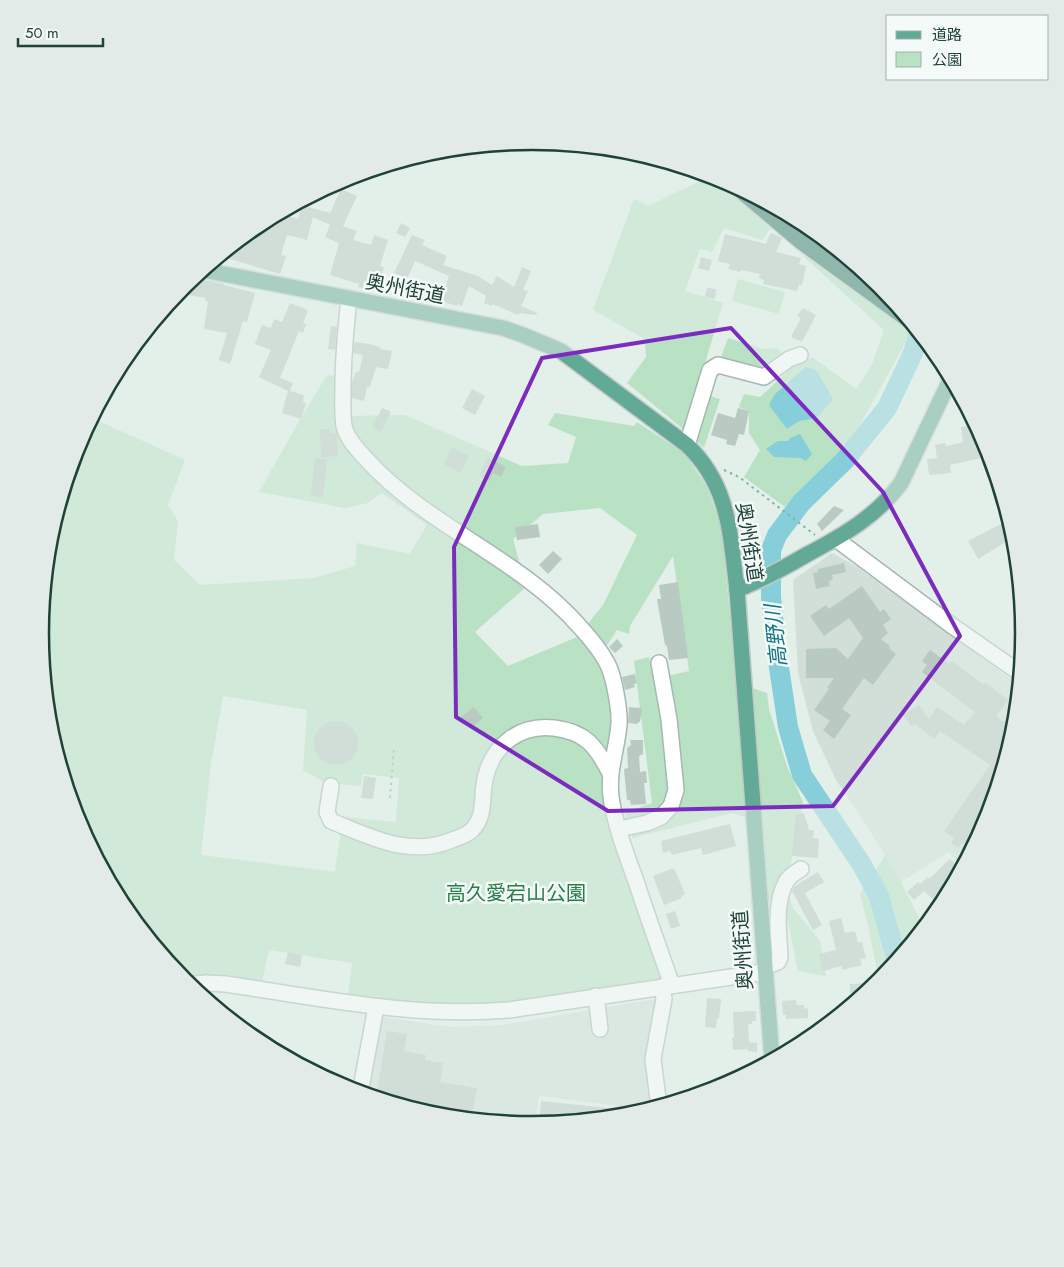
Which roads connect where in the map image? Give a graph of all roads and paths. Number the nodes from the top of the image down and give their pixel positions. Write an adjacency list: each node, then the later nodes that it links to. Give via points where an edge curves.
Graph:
1 (760, 207): 4 (highway, via 800,242)
2 (211, 272): 3 (main road, 奥州街道)
3 (349, 298): 7 (main road, 奥州街道, via 503,328 541,342 560,351); 15 (street, via 342,405 349,438 379,474 539,588 596,644 610,668 618,704 619,723)
4 (883, 302)
5 (800, 355): 7 (street, via 764,377 718,365 710,370)
6 (947, 386): 10 (main road, via 901,483 876,511)
7 (687, 445): 8 (main road, 奥州街道)
8 (703, 463): 9 (path, via 739,477); 11 (main road, 奥州街道, via 720,493 728,517)
9 (808, 529)
10 (836, 539): 11 (main road); 13 (street)
11 (737, 590): 20 (main road, 奥州街道)
12 (659, 663): 18 (street, via 676,790 671,806 661,817)
13 (1014, 670)
14 (394, 748): 17 (path)
15 (610, 773): 16 (street, via 594,746 582,736 554,728 538,727 524,731 510,739 492,758 485,780 482,814 472,830 444,844 429,847 384,843 331,821 327,812); 18 (street)
16 (330, 786)
17 (390, 798)
18 (619, 829): 22 (street)
19 (801, 869): 20 (street, via 786,882 782,894 778,962)
20 (764, 970): 22 (street); 26 (main road, 奥州街道)
21 (199, 984): 24 (street, via 226,984)
22 (667, 986): 23 (street); 28 (street, via 654,1059)
23 (596, 996): 24 (street, via 479,1012 446,1013); 25 (street)
24 (376, 1007): 27 (street)
25 (600, 1029)
26 (771, 1053)
27 (361, 1085)
28 (658, 1100)

